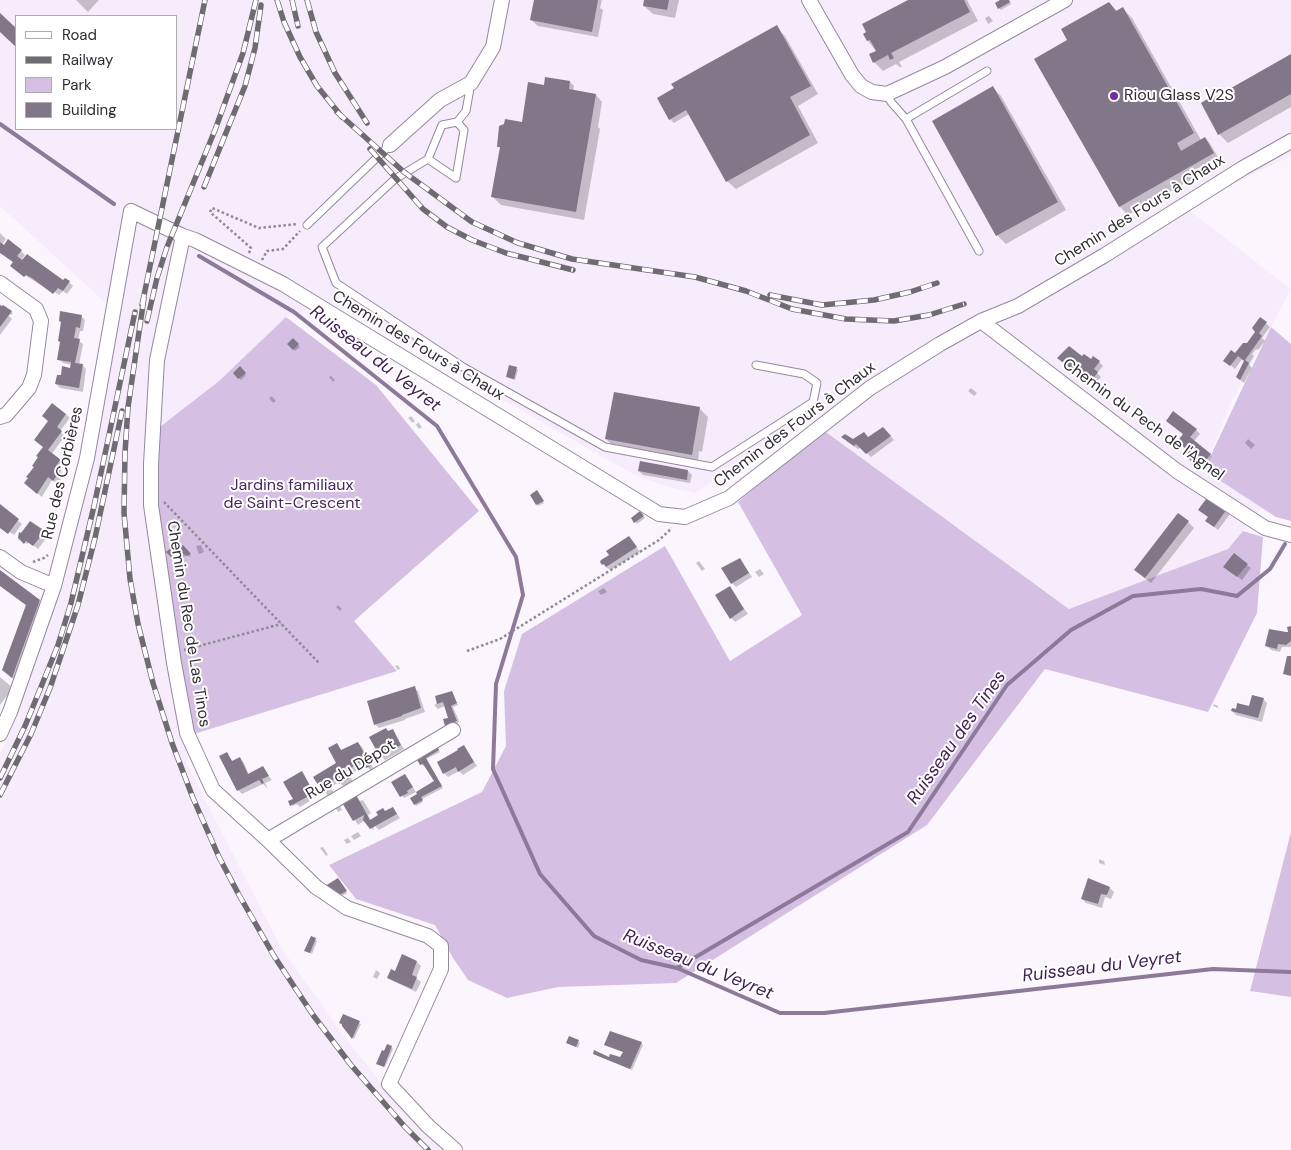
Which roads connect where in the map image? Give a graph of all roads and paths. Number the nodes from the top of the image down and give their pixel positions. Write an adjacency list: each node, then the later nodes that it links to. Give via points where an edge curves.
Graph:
1 (502, 0): 5 (street, via 493,47)
2 (809, 0): 6 (street, via 852,76 872,92)
3 (1065, 0): 6 (street, via 945,67)
4 (987, 71): 7 (lane)
5 (471, 82): 8 (lane, via 466,111); 10 (street, via 440,100)
6 (887, 94): 7 (lane)
7 (906, 119): 15 (lane)
8 (458, 122): 11 (lane, via 442,125); 11 (lane, via 464,130 456,178)
9 (1291, 141): 19 (street, Chemin des Fours à Chaux, via 1018,306)
10 (390, 144): 13 (lane)
11 (428, 159): 20 (lane, via 395,179 322,247 336,283 463,367 605,447 712,467 813,402 817,382 804,374)
12 (131, 211): 14 (street, Chemin des Fours à Chaux); 26 (street, Rue des Corbières, via 87,458)
13 (307, 224): 16 (path, via 259,228 212,208 210,212 251,248); 17 (path, via 283,249 267,251)
14 (183, 236): 22 (street, Chemin du Rec de Las Tinos, via 157,360); 23 (street, Chemin des Fours à Chaux, via 283,284 659,514)
15 (979, 251)
16 (248, 253)
17 (264, 255)
18 (0, 283): 21 (street, via 36,309 40,321 34,375 29,388 6,415)
19 (981, 321): 23 (street, Chemin des Fours à Chaux, via 870,388 729,498); 24 (street, Chemin du Pech de l'Agnel, via 1177,471 1265,528)
20 (756, 365)
21 (0, 417)
22 (151, 488): 27 (path); 29 (street, Chemin du Rec de Las Tinos)
23 (685, 517): 28 (path, via 659,540 500,639)
24 (1291, 535)
25 (0, 557): 26 (street, via 21,572)
26 (54, 586): 32 (street, Rue des Corbières)
27 (281, 624): 29 (path); 30 (path)
28 (467, 651)
29 (172, 653): 33 (street, Chemin du Rec de Las Tinos, via 187,733 212,790)
30 (319, 663)
31 (453, 730): 33 (street, Rue du Dépot)
32 (0, 734)
33 (268, 840): 34 (street, Chemin du Rec de Las Tinos, via 316,887 346,908 428,936 442,946 441,969 389,1084)
34 (455, 1150)

